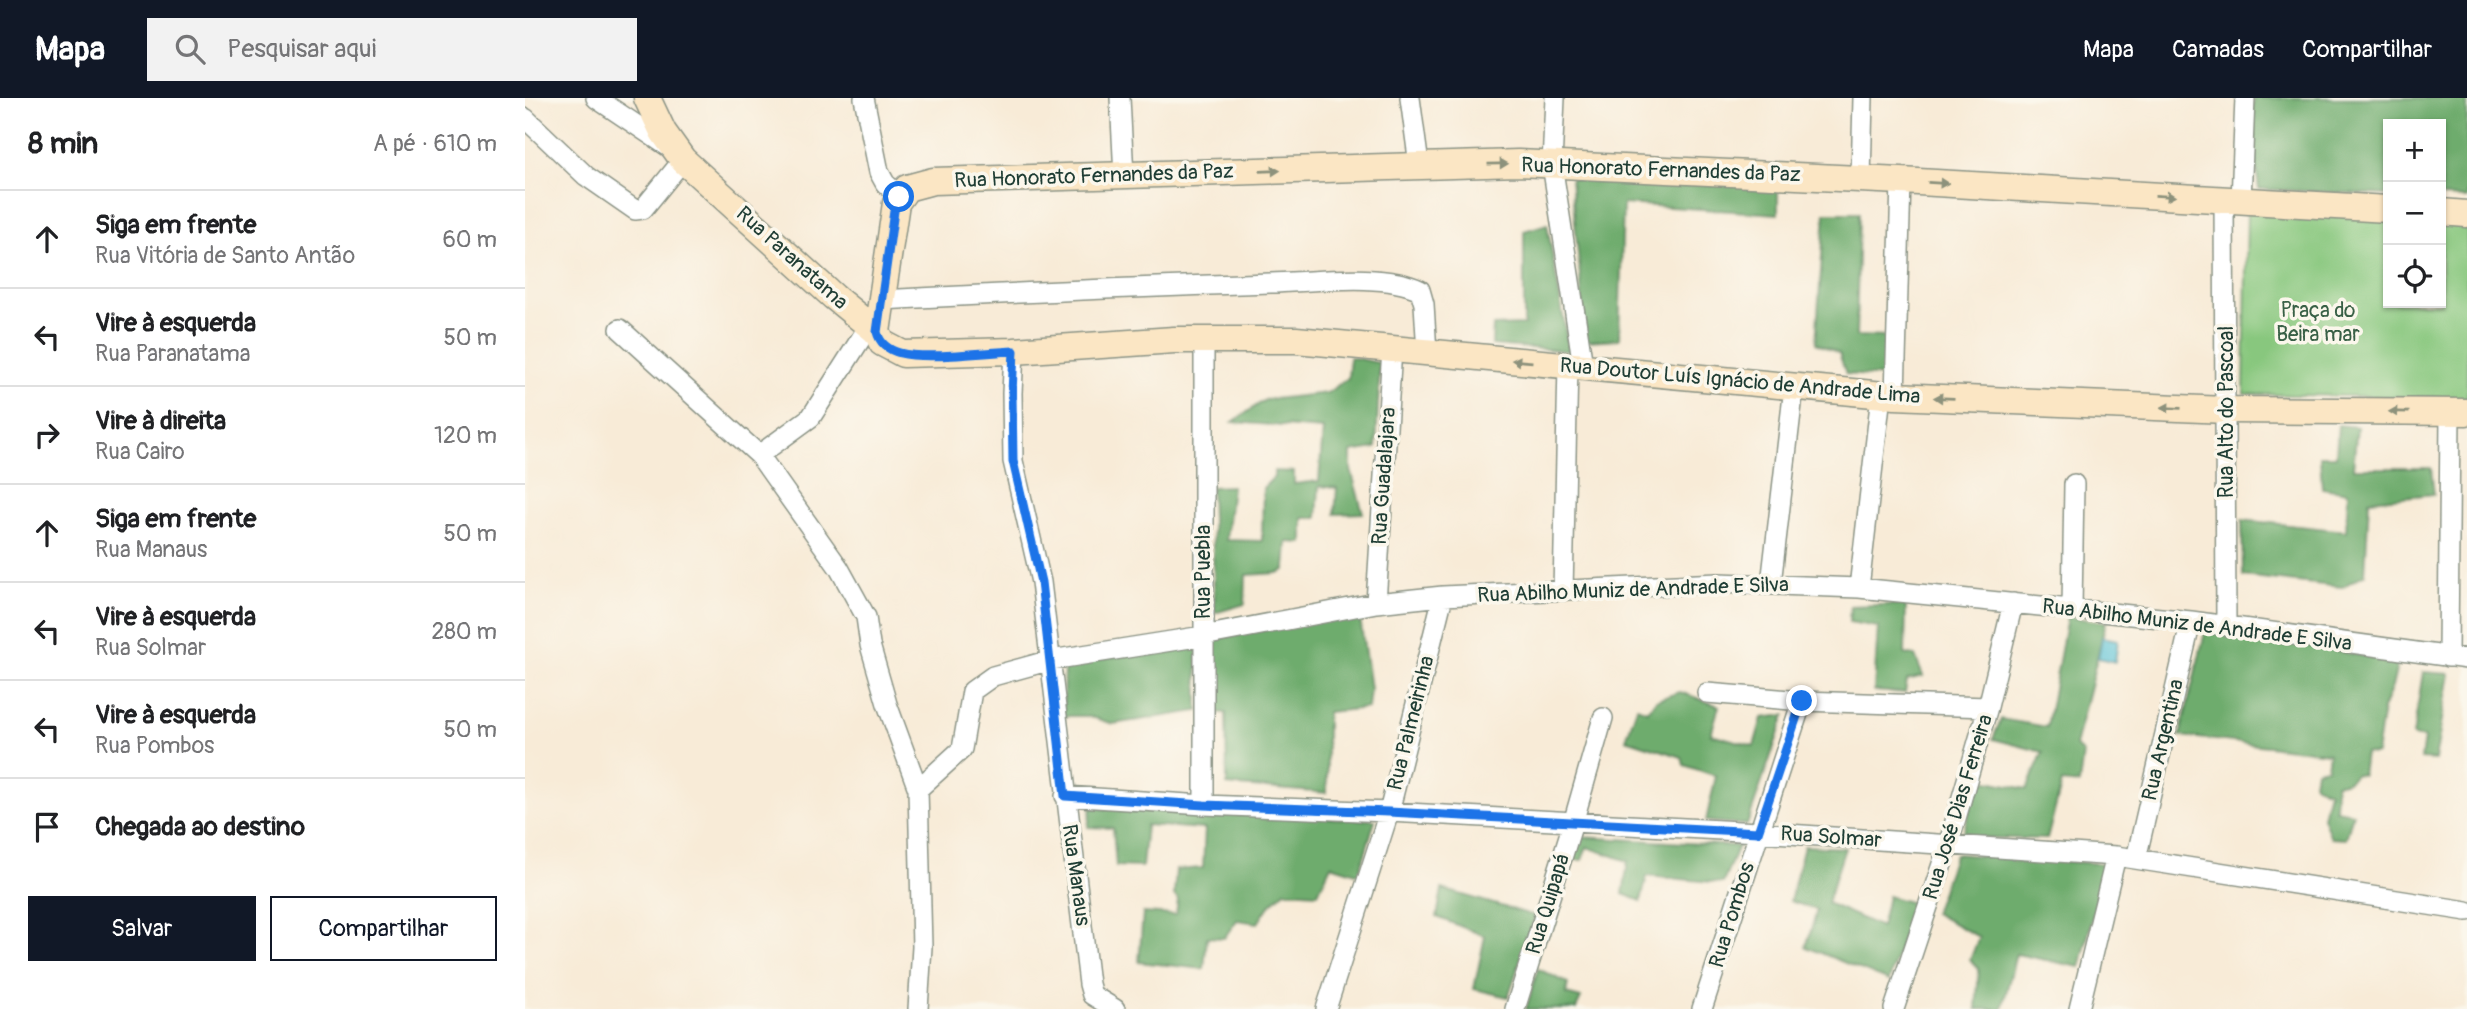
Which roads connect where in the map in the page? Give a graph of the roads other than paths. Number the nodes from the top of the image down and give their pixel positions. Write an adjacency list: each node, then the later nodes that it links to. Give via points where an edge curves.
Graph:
1 (596, 98): 10 (street)
2 (647, 98): 10 (main road, Rua Paranatama)
3 (864, 98): 16 (street, via 879,172)
4 (1120, 98): 13 (street)
5 (1410, 98): 12 (street)
6 (1555, 98): 11 (street)
7 (1863, 98): 14 (street)
8 (2245, 98): 17 (street, Rua Alto do Pascoal)
9 (525, 118): 10 (street, via 586,176 635,210 643,209)
10 (681, 157): 23 (main road, Rua Paranatama)
11 (1552, 164): 12 (main road, Rua Honorato Fernandes da Paz, one-way to 11); 14 (main road, Rua Honorato Fernandes da Paz); 28 (street)
12 (1419, 165): 13 (main road, Rua Honorato Fernandes da Paz, one-way to 12)
13 (1124, 176): 16 (main road, Rua Honorato Fernandes da Paz, via 933,181 907,188)
14 (1861, 179): 15 (main road, Rua Honorato Fernandes da Paz)
15 (1901, 181): 17 (main road, Rua Honorato Fernandes da Paz, one-way to 17); 30 (street)
16 (899, 197): 21 (main road)
17 (2233, 200): 18 (main road, Rua Honorato Fernandes da Paz); 31 (street, Rua Alto do Pascoal)
18 (2383, 209)
19 (2446, 212): 20 (main road)
20 (2467, 214)
21 (881, 300): 23 (main road); 27 (street, via 1142,286 1392,282 1420,290)
22 (619, 329): 33 (street)
23 (873, 329): 26 (main road, Rua Paranatama, via 882,343 903,354); 33 (street, via 811,417)
24 (1204, 340): 25 (main road, Rua Doutor Luís Ignácio de Andrade Lima, via 1296,340); 26 (main road, Rua Doutor Luís Ignácio de Andrade Lima); 44 (street, Rua Puebla)
25 (1392, 349): 27 (main road, Rua Doutor Luís Ignácio de Andrade Lima); 39 (street, Rua Guadalajara)
26 (1014, 351): 46 (street, Rua Manaus, via 1013,461 1041,582)
27 (1427, 353): 28 (main road, Rua Doutor Luís Ignácio de Andrade Lima, one-way to 27)
28 (1575, 366): 29 (main road, Rua Doutor Luís Ignácio de Andrade Lima); 37 (street)
29 (1794, 387): 30 (main road, Rua Doutor Luís Ignácio de Andrade Lima); 35 (street)
30 (1888, 395): 31 (main road, Rua Doutor Luís Ignácio de Andrade Lima, one-way to 30); 36 (street)
31 (2226, 410): 32 (main road, Rua Doutor Luís Ignácio de Andrade Lima, one-way to 31); 43 (street, Rua Alto do Pascoal)
32 (2458, 412): 45 (street)
33 (759, 455): 51 (street, via 839,568 866,618 887,704)
34 (2074, 484): 41 (street)
35 (1771, 584): 36 (street, Rua Abilho Muniz de Andrade E Silva); 37 (street, Rua Abilho Muniz de Andrade E Silva)
36 (1859, 588): 40 (street, Rua Abilho Muniz de Andrade E Silva)
37 (1563, 591): 38 (street, Rua Abilho Muniz de Andrade E Silva)
38 (1443, 596): 39 (street, Rua Abilho Muniz de Andrade E Silva); 54 (street, Rua Palmeirinha)
39 (1376, 603): 44 (street, Rua Abilho Muniz de Andrade E Silva)
40 (2013, 603): 41 (street, Rua Abilho Muniz de Andrade E Silva); 49 (street, Rua José Dias Ferreira)
41 (2072, 609): 42 (street, Rua Abilho Muniz de Andrade E Silva)
42 (2191, 621): 43 (street, Rua Abilho Muniz de Andrade E Silva); 59 (street, Rua Argentina)
43 (2226, 624): 45 (street, Rua Abilho Muniz de Andrade E Silva)
44 (1203, 636): 46 (street, Rua Abilho Muniz de Andrade E Silva); 53 (street, Rua Puebla)
45 (2457, 658)
46 (1051, 660): 51 (street, Rua Abilho Muniz de Andrade E Silva, via 993,676 972,691 962,749); 52 (street, Rua Manaus)
47 (1707, 693): 48 (street)
48 (1802, 701): 49 (street); 56 (street, Rua Pombos)
49 (1988, 708): 57 (street, Rua José Dias Ferreira)
50 (1603, 718): 55 (street, Rua Quipapá)
51 (918, 789): 62 (street, via 922,947)
52 (1065, 796): 53 (street, Rua Solmar); 61 (street, Rua Manaus, via 1089,984 1092,995)
53 (1204, 805): 54 (street, Rua Solmar)
54 (1389, 812): 55 (street, Rua Solmar); 63 (street, Rua Palmeirinha)
55 (1573, 822): 56 (street, Rua Solmar); 64 (street, Rua Quipapá)
56 (1758, 832): 57 (street, Rua Solmar); 65 (street, Rua Pombos)
57 (1948, 846): 58 (street, Rua Solmar); 66 (street, Rua José Dias Ferreira)
58 (2116, 856): 59 (street, Rua Solmar); 67 (street)
59 (2136, 859): 60 (street, Rua Solmar)
60 (2467, 911)
61 (1107, 1006)
62 (918, 1009)
63 (1326, 1009)
64 (1515, 1009)
65 (1702, 1009)
66 (1894, 1009)
67 (2079, 1009)

